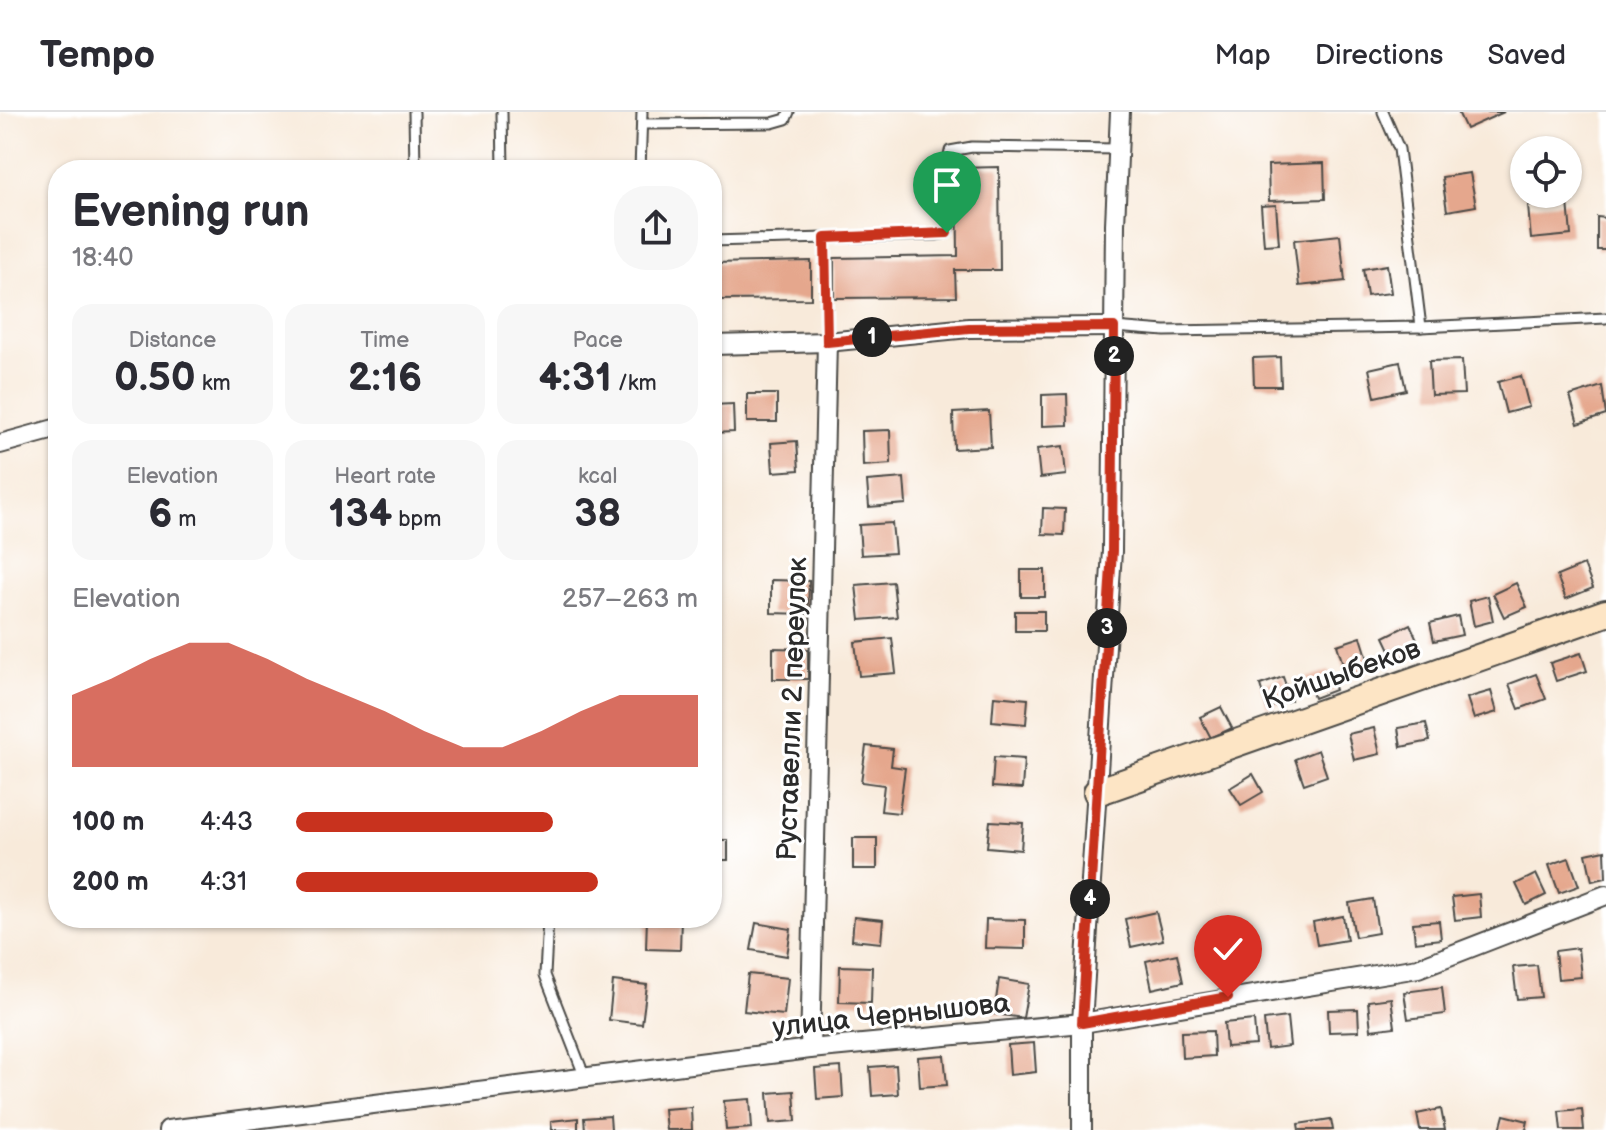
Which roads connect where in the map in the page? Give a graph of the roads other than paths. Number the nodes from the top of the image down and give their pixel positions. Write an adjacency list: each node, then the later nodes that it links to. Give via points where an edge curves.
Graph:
1 (414, 112): 9 (lane)
2 (502, 112): 10 (lane)
3 (642, 112): 7 (lane)
4 (789, 112): 7 (lane, via 786,119 772,123)
5 (1120, 112): 8 (street)
6 (1383, 112): 16 (lane, via 1399,149)
7 (642, 124): 11 (lane)
8 (1119, 149): 12 (lane, via 950,151 945,171 947,233); 15 (street)
9 (415, 160)
10 (503, 160)
11 (640, 160)
12 (825, 238): 13 (lane); 17 (lane)
13 (722, 241)
14 (1606, 318): 16 (lane)
15 (1114, 327): 16 (lane); 17 (street, via 969,328); 22 (street, via 1112,551)
16 (1421, 327)
17 (827, 342): 18 (street); 26 (street, Руставелли 2 переулок)
18 (722, 345)
19 (48, 431): 20 (street)
20 (0, 444)
21 (1606, 613): 22 (street, Қойшыбеков)
22 (1097, 792): 25 (street)
23 (1606, 895): 25 (street, улица Чернышова, via 1418,968)
24 (547, 928): 27 (lane, via 545,975)
25 (1082, 1023): 26 (street, улица Чернышова); 29 (street)
26 (810, 1049): 27 (street, улица Чернышова)
27 (586, 1080): 28 (street, улица Чернышова)
28 (168, 1130)
29 (1082, 1130)

